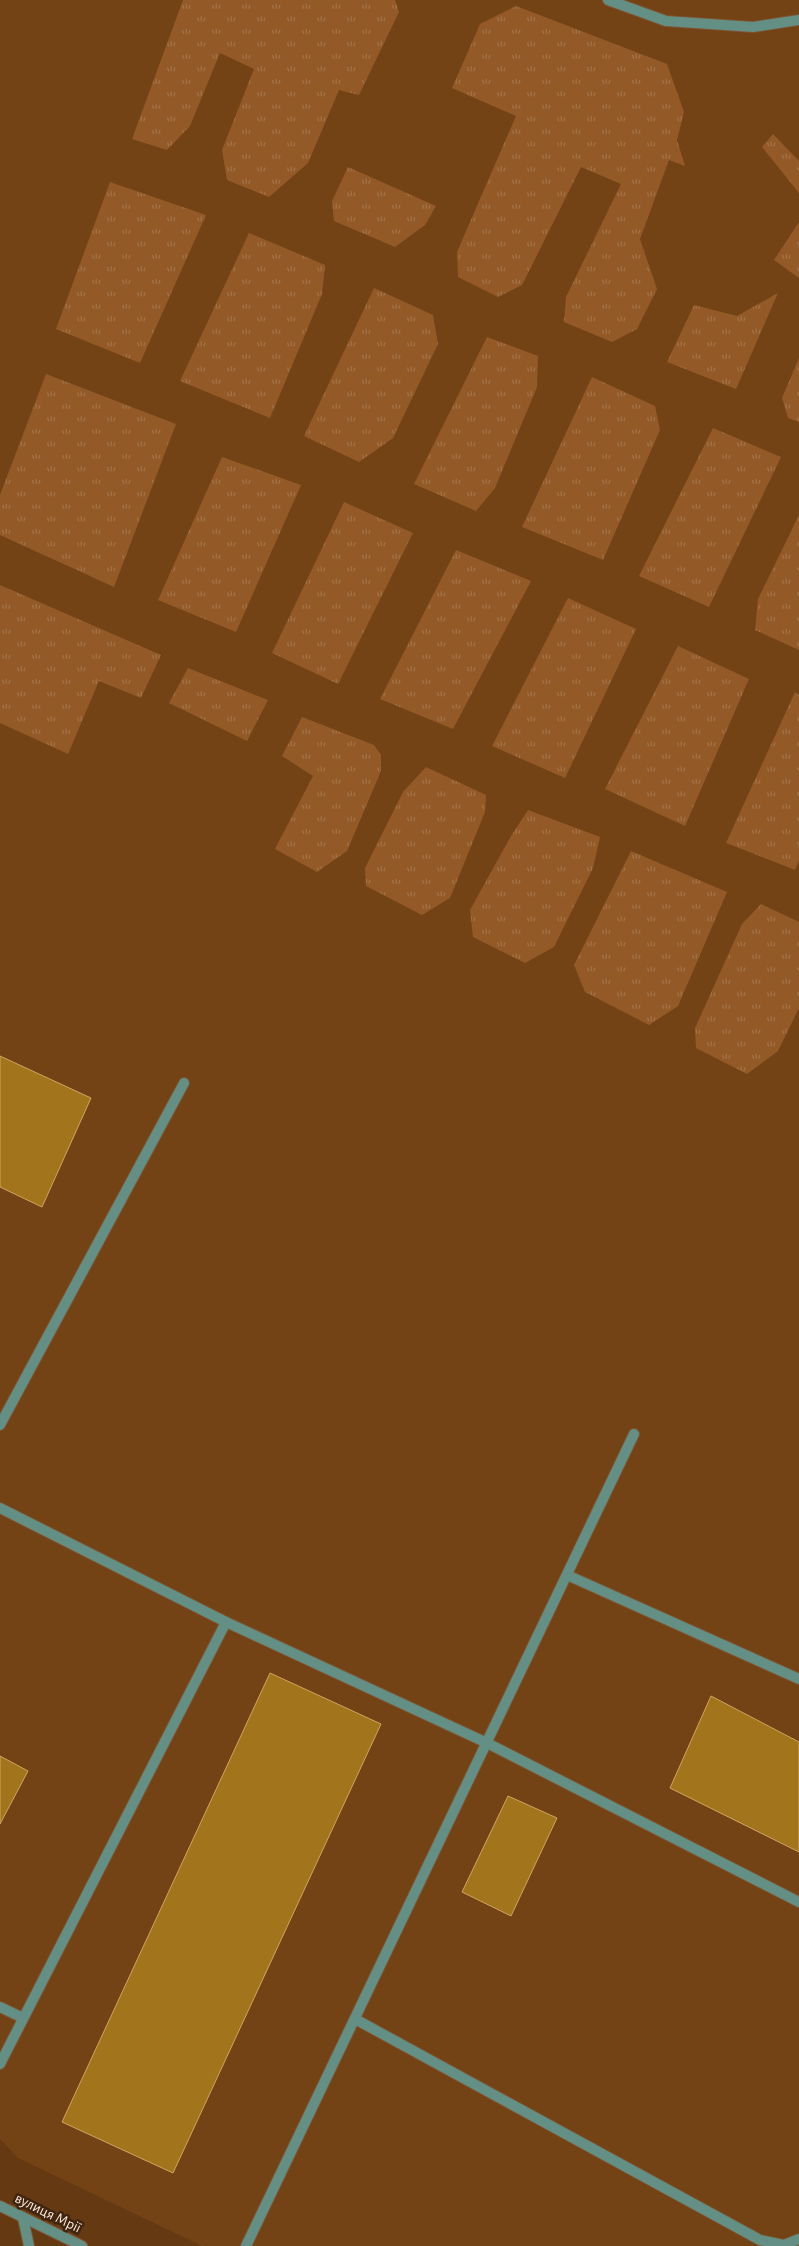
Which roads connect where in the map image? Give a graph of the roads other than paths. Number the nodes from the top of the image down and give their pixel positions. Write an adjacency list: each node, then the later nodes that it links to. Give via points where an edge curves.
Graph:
1 (608, 0): 2 (street, via 666,21 753,27)
2 (799, 20)
3 (184, 1083): 4 (street)
4 (0, 1424)
5 (634, 1434): 7 (street)
6 (0, 1508): 8 (street)
7 (567, 1575): 9 (street); 10 (street)
8 (226, 1622): 10 (street); 13 (street)
9 (799, 1679)
10 (487, 1743): 11 (street); 14 (street)
11 (799, 1902)
12 (0, 2007): 13 (street)
13 (24, 2018): 15 (street)
14 (355, 2019): 18 (street, via 760,2240 784,2245); 21 (street)
15 (0, 2064)
16 (0, 2206): 17 (street, вулиця Мрії)
17 (24, 2218): 19 (street); 20 (street, вулиця Мрії)
18 (799, 2239)
19 (29, 2246)
20 (82, 2246)
21 (246, 2246)

